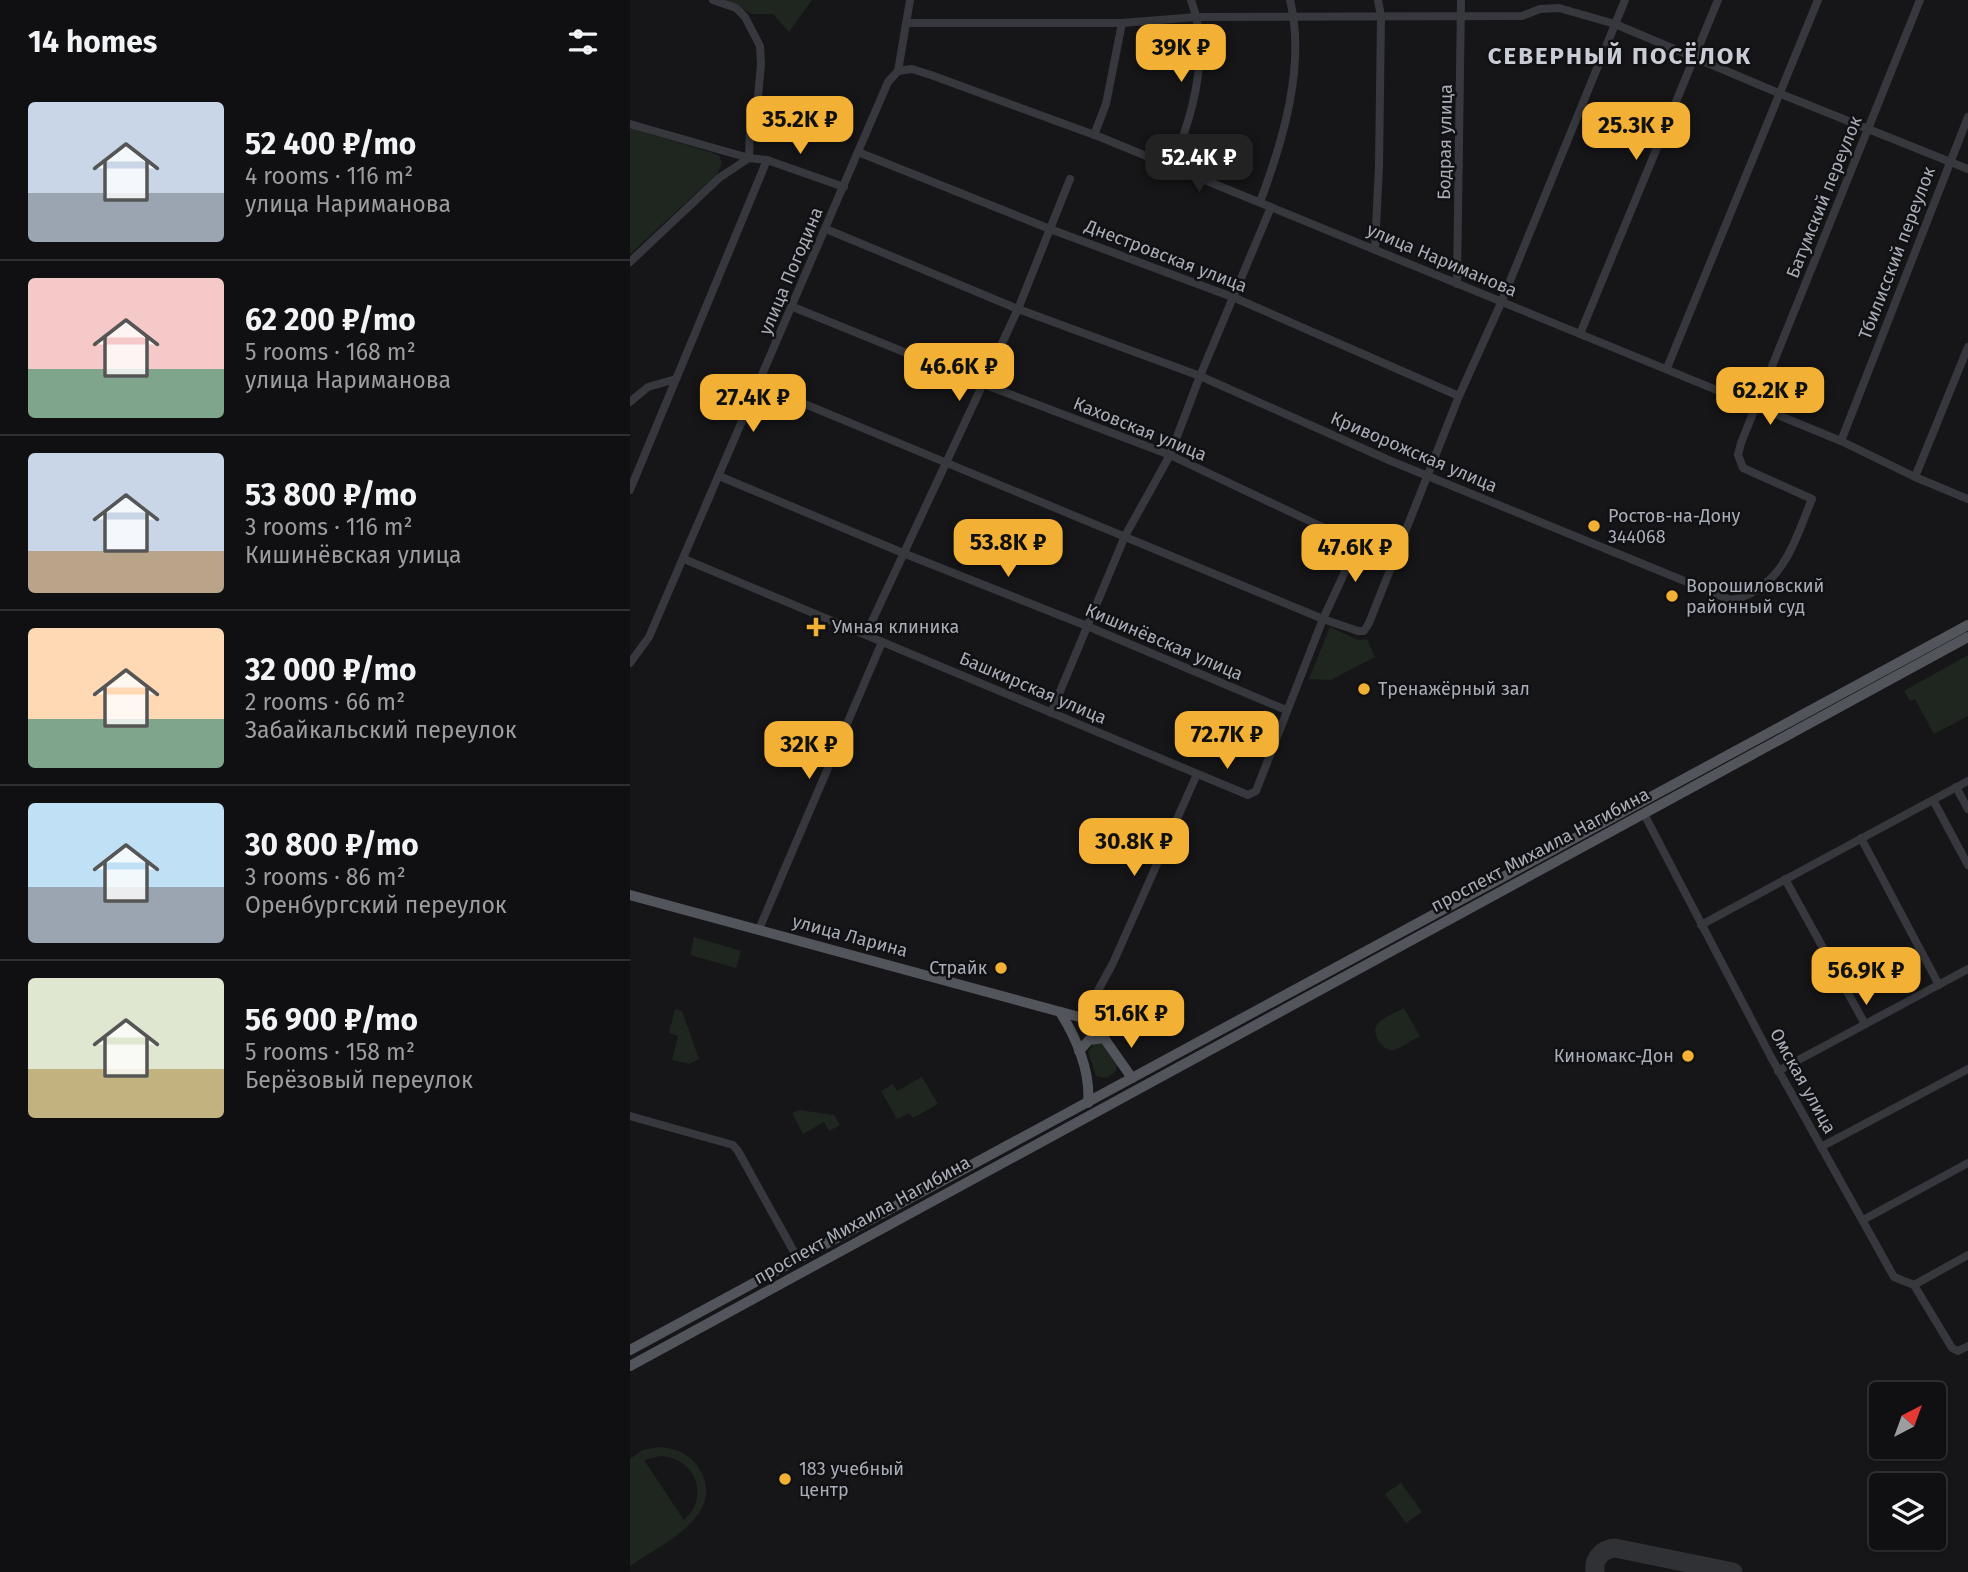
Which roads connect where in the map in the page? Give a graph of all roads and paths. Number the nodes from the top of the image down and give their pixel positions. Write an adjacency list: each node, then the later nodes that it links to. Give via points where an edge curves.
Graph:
1 (713, 0): 27 (street, via 736,8 760,46)
2 (910, 0): 16 (street, улица Погодина)
3 (1191, 0): 15 (street)
4 (1290, 0): 14 (street)
5 (1378, 0): 13 (street)
6 (1461, 0): 12 (street, Бодрая улица)
7 (1625, 0): 18 (street)
8 (1718, 0): 19 (street)
9 (1818, 0): 21 (street)
10 (1920, 0): 24 (street, Батумский переулок)
11 (1541, 4): 12 (street, via 1522,16); 18 (street)
12 (1461, 15): 13 (street); 40 (street, Бодрая улица)
13 (1381, 16): 14 (street); 38 (street)
14 (1294, 17): 15 (street); 34 (street, via 1287,120)
15 (1197, 18): 17 (street); 30 (street, via 1193,108)
16 (908, 23): 17 (street); 20 (street, улица Погодина)
17 (1122, 23): 25 (street, via 1106,104)
18 (1615, 24): 19 (street); 42 (street)
19 (1694, 58): 21 (street); 45 (street)
20 (898, 71): 25 (street, улица Нариманова, via 912,69 931,75); 26 (street, улица Погодина, via 888,82)
21 (1781, 94): 24 (street); 47 (street)
22 (1968, 117): 29 (street, Тбилисский переулок)
23 (630, 124): 27 (street)
24 (1868, 128): 29 (street); 54 (street, Батумский переулок)
25 (1094, 135): 30 (street, улица Нариманова)
26 (858, 152): 33 (street, улица Погодина); 37 (street, Днестровская улица)
27 (749, 158): 28 (street); 39 (street, via 719,178)
28 (767, 160): 33 (street); 49 (street)
29 (1950, 162): 31 (street); 55 (street, Тбилисский переулок)
30 (1171, 167): 34 (street, улица Нариманова)
31 (1968, 169)
32 (1070, 179): 37 (street)
33 (844, 187): 36 (street, улица Погодина)
34 (1260, 202): 35 (street, улица Нариманова)
35 (1271, 207): 38 (street, улица Нариманова); 41 (street)
36 (826, 229): 43 (street, улица Погодина); 44 (street, Криворожская улица)
37 (1050, 229): 41 (street, Днестровская улица); 44 (street)
38 (1375, 248): 40 (street, улица Нариманова)
39 (630, 262)
40 (1457, 284): 42 (street, улица Нариманова)
41 (1234, 298): 48 (street); 52 (street, Днестровская улица)
42 (1501, 303): 45 (street, улица Нариманова); 52 (street)
43 (793, 307): 50 (street, Каховская улица); 51 (street, улица Погодина)
44 (1018, 309): 48 (street, Криворожская улица); 50 (street)
45 (1580, 334): 47 (street, улица Нариманова)
46 (1968, 347): 60 (street)
47 (1667, 368): 54 (street, улица Нариманова)
48 (1200, 376): 56 (street); 58 (street, Криворожская улица)
49 (676, 379): 53 (street, via 648,387); 61 (street)
50 (984, 384): 56 (street, Каховская улица); 57 (street)
51 (759, 385): 57 (street); 59 (street, улица Погодина)
52 (1459, 396): 58 (street)
53 (630, 402)
54 (1757, 406): 55 (street, улица Нариманова); 58 (street, Криворожская улица, via 1738,455 1743,468 1812,499 1779,570 1762,588 1741,598 1731,600)
55 (1841, 441): 60 (street, улица Нариманова)
56 (1170, 455): 63 (street); 66 (street, Каховская улица, via 1354,542 1355,550)
57 (946, 462): 63 (street); 64 (street)
58 (1427, 475): 66 (street, via 1364,631)
59 (719, 476): 64 (street, Кишинёвская улица); 65 (street, улица Погодина)
60 (1915, 477): 62 (street, улица Нариманова)
61 (630, 490)
62 (1968, 499)
63 (1125, 537): 66 (street); 68 (street)
64 (903, 553): 68 (street, Кишинёвская улица); 69 (street)
65 (684, 559): 69 (street, Башкирская улица); 72 (street, улица Погодина)
66 (1323, 619): 75 (street)
67 (1968, 625): 99 (main road, проспект Михаила Нагибина)
68 (1087, 626): 75 (street, Кишинёвская улица); 76 (street)
69 (866, 634): 71 (street, Башкирская улица)
70 (1968, 637): 82 (main road, проспект Михаила Нагибина)
71 (882, 642): 76 (street, Башкирская улица); 88 (street)
72 (641, 648): 73 (street); 74 (street, улица Погодина)
73 (630, 649)
74 (630, 663)
75 (1286, 710): 77 (street, Башкирская улица, via 1253,795)
76 (1051, 713): 77 (street, Башкирская улица)
77 (1197, 774): 92 (street, via 1113,963)
78 (1968, 781): 79 (street)
79 (1956, 787): 80 (street); 81 (street)
80 (1933, 800): 83 (street); 84 (street)
81 (1968, 809)
82 (1644, 814): 87 (street, Омская улица); 101 (main road, проспект Михаила Нагибина)
83 (1861, 838): 85 (street); 90 (street)
84 (1968, 865)
85 (1785, 879): 87 (street); 93 (street)
86 (630, 895): 88 (main road, улица Ларина)
87 (1701, 925): 98 (street, Омская улица)
88 (759, 929): 91 (main road, улица Ларина)
89 (1968, 970): 90 (street)
90 (1939, 985): 93 (street)
91 (1060, 1012): 92 (main road, улица Ларина); 94 (main road)
92 (1083, 1018): 94 (main road); 95 (main road)
93 (1865, 1024): 98 (street)
94 (1073, 1032): 96 (main road)
95 (1104, 1038): 96 (main road, via 1090,1040); 99 (main road)
96 (1079, 1051): 100 (main road)
97 (1968, 1069): 106 (street)
98 (1778, 1070): 106 (street, Омская улица)
99 (1132, 1079): 101 (main road); 102 (main road, проспект Михаила Нагибина)
100 (1090, 1088): 102 (main road); 103 (main road)
101 (1128, 1094): 104 (main road, проспект Михаила Нагибина)
102 (1099, 1096): 103 (main road, проспект Михаила Нагибина); 104 (main road)
103 (1088, 1103): 110 (main road, проспект Михаила Нагибина)
104 (1110, 1104): 114 (main road, проспект Михаила Нагибина)
105 (630, 1116): 110 (street, via 733,1145)
106 (1821, 1147): 108 (street, Омская улица)
107 (1968, 1163): 108 (street)
108 (1863, 1220): 111 (street, Омская улица, via 1894,1277)
109 (1968, 1255): 111 (street)
110 (798, 1259): 113 (main road, проспект Михаила Нагибина)
111 (1914, 1285): 112 (street, Омская улица, via 1952,1348 1958,1351)
112 (1968, 1346)
113 (630, 1350)
114 (630, 1366)

